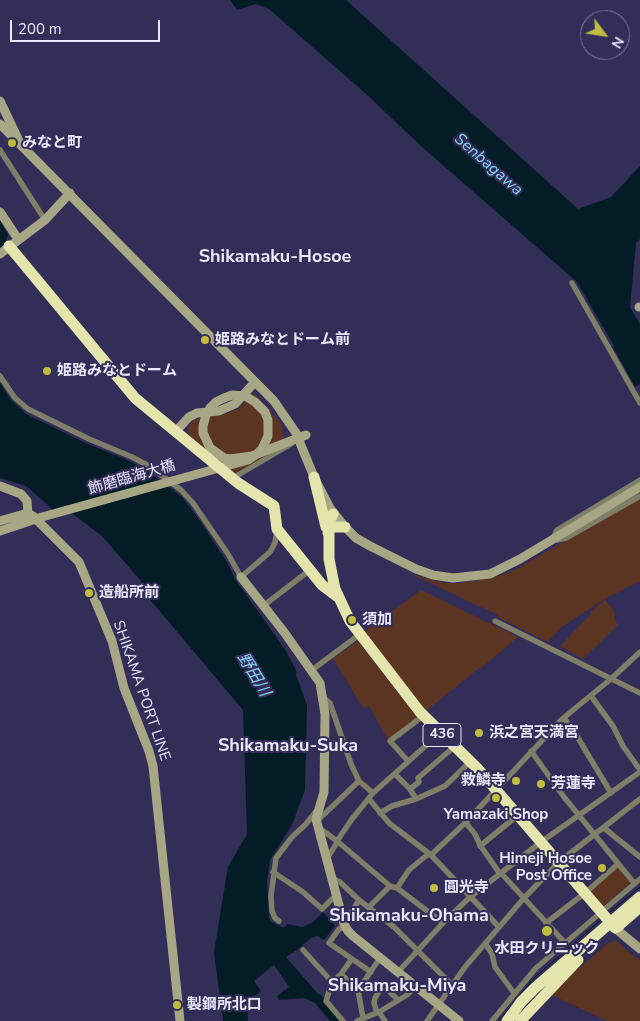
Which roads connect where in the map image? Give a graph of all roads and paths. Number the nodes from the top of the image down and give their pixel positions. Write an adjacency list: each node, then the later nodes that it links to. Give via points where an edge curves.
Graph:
1 (2, 104): 2 (street); 3 (street)
2 (0, 122): 3 (street)
3 (19, 141): 5 (street)
4 (0, 150): 7 (street)
5 (70, 193): 7 (street); 12 (street)
6 (0, 212): 8 (street)
7 (45, 220): 8 (street)
8 (14, 242): 9 (street); 14 (highway, 436, via 135,398)
9 (0, 254)
10 (572, 283): 13 (street)
11 (0, 376): 31 (street, via 15,398 28,409 132,457 181,490)
12 (255, 382): 14 (street, via 235,404 219,411 197,413); 15 (street)
13 (640, 403)
14 (176, 431): 17 (highway, 436)
15 (302, 436): 16 (street); 17 (street); 27 (street, 飾磨臨海大橋, via 252,456 224,458 210,448 203,426 206,415 216,402 224,398 239,395 256,402 265,412 269,428 266,443 258,453 248,460)
16 (314, 477): 23 (street); 28 (highway)
17 (233, 478): 26 (highway, 436, via 274,506)
18 (640, 480): 29 (street, via 557,530)
19 (0, 486): 22 (street, via 21,494 27,501)
20 (640, 487): 29 (street)
21 (640, 496): 29 (street, via 566,538)
22 (28, 513): 24 (street); 119 (street, SHIKAMA PORT LINE, via 78,562 112,642 124,688 149,751 156,790)
23 (334, 514): 25 (street); 28 (highway, 436, via 328,522)
24 (0, 521)
25 (345, 527): 28 (highway, via 332,527); 29 (street, via 356,538 416,569 453,578 490,574)
26 (277, 529): 30 (highway, 436); 31 (street, via 270,552)
27 (0, 531)
28 (328, 533): 32 (highway, 436, via 330,566)
29 (552, 540)
30 (310, 570): 32 (highway, 436); 33 (street)
31 (241, 577): 33 (street)
32 (338, 597): 35 (highway, 436)
33 (263, 606): 37 (street)
34 (495, 620): 38 (street)
35 (360, 636): 37 (street); 42 (highway, 436)
36 (640, 652): 38 (street)
37 (312, 670): 41 (street, via 320,683)
38 (612, 678): 39 (street); 40 (street)
39 (640, 693)
40 (591, 696): 43 (street); 51 (street)
41 (323, 697): 45 (street); 46 (street, via 330,703)
42 (423, 716): 44 (highway, 436); 49 (street, via 390,742)
43 (564, 718): 48 (street); 57 (street)
44 (440, 733): 47 (highway, 436); 49 (street)
45 (325, 742): 46 (street); 61 (street, via 324,792)
46 (344, 744): 53 (street)
47 (455, 746): 50 (highway, 436); 54 (street)
48 (531, 751): 55 (street); 64 (street)
49 (408, 761): 52 (street)
50 (471, 761): 55 (highway, 436); 59 (street, via 445,786)
51 (640, 771): 57 (street)
52 (395, 774): 54 (street); 56 (street)
53 (359, 781): 56 (street); 66 (street)
54 (410, 789): 59 (street)
55 (496, 790): 63 (highway, 436); 65 (street)
56 (372, 793): 58 (street)
57 (611, 793): 64 (street)
58 (368, 799): 62 (street); 69 (street)
59 (416, 799): 62 (street)
60 (640, 800): 67 (street)
61 (318, 808): 66 (street); 77 (street, via 276,858)
62 (380, 813): 72 (street)
63 (518, 814): 70 (highway, 436); 71 (street)
64 (578, 815): 68 (street); 70 (street)
65 (465, 822): 71 (street); 72 (street)
66 (316, 824): 69 (street); 74 (street)
67 (604, 828): 68 (street); 73 (street)
68 (595, 836): 75 (street); 76 (street)
69 (338, 841): 74 (street); 82 (street)
70 (541, 842): 75 (highway, 436); 78 (street)
71 (480, 846): 78 (street)
72 (431, 855): 83 (street, via 409,870); 85 (street)
73 (640, 857)
74 (326, 860): 79 (street)
75 (559, 862): 84 (highway, 436); 87 (street)
76 (618, 864): 81 (street); 84 (street)
77 (273, 872): 88 (street, via 322,908); 93 (street, via 272,911)
78 (500, 873): 85 (street); 87 (street)
79 (330, 877): 88 (street); 89 (street)
80 (640, 878): 81 (street)
81 (634, 884): 92 (street)
82 (390, 886): 83 (street); 90 (street)
83 (397, 888): 94 (street)
84 (585, 893): 92 (highway, 436); 95 (street)
85 (470, 897): 94 (street); 97 (street)
86 (640, 897): 92 (highway)
87 (524, 898): 95 (street); 97 (street)
88 (337, 900): 96 (street)
89 (359, 900): 90 (street); 96 (street)
90 (369, 907): 102 (street)
91 (640, 907): 92 (highway)
92 (607, 919): 98 (street); 100 (street); 126 (highway, via 521,1002); 127 (highway, via 576,962)
93 (279, 921)
94 (443, 923): 102 (street)
95 (546, 923): 98 (street)
96 (344, 924): 103 (street, via 353,936); 104 (street, via 329,943)
97 (499, 927): 99 (street)
98 (565, 943): 114 (street)
99 (485, 944): 109 (street); 114 (street, via 495,967)
100 (640, 949)
101 (303, 950): 108 (street)
102 (417, 950): 106 (street); 109 (street)
103 (380, 958): 105 (street); 106 (street)
104 (351, 960): 105 (street); 107 (street)
105 (371, 972): 111 (street)
106 (398, 972): 110 (street)
107 (340, 974): 108 (street); 111 (street)
108 (332, 982): 113 (street)
109 (452, 984): 116 (street)
110 (416, 986): 115 (street); 116 (street)
111 (358, 990): 118 (street)
112 (321, 992): 113 (street)
113 (328, 992): 120 (street, via 326,1001)
114 (514, 993): 125 (street)
115 (398, 1000): 117 (street); 117 (street, via 383,985 374,1003)
116 (438, 1004): 123 (street); 124 (street)
117 (378, 1012): 118 (street); 122 (street)
118 (363, 1018): 121 (street)
119 (180, 1021)
120 (343, 1021)
121 (356, 1021)
122 (385, 1021)
123 (427, 1021)
124 (459, 1021)
125 (492, 1021)
126 (507, 1021)
127 (520, 1021)

